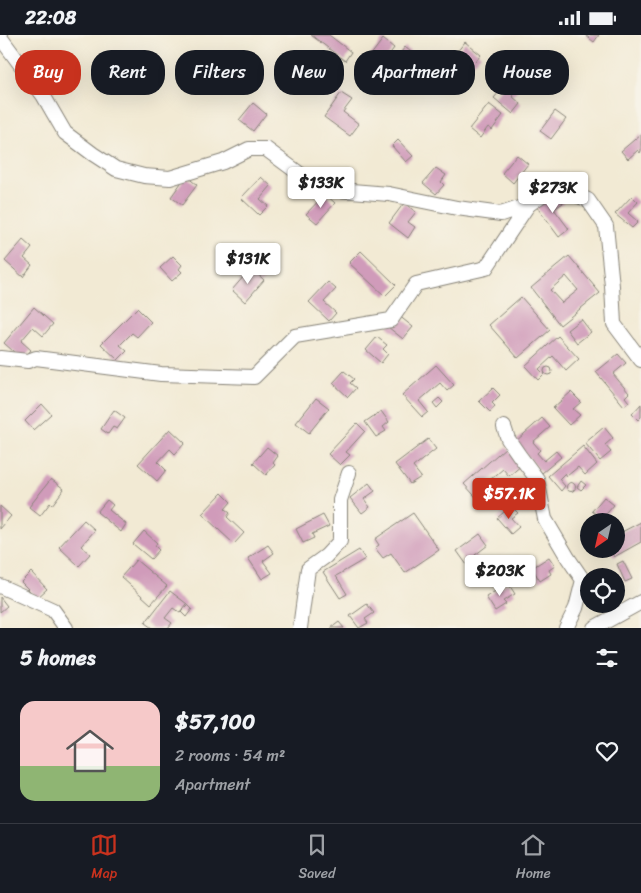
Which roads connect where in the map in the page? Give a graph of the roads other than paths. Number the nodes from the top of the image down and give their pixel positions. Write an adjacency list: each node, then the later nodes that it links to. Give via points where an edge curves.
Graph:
1 (0, 37): 2 (street, via 43,95 65,133 116,169 170,178 224,162 249,149 266,149 312,183 339,189 389,194 501,214)
2 (528, 205): 3 (street, via 486,268 416,284 391,320 295,336 254,377 161,374 36,358 28,361); 4 (street, via 555,185 588,200 606,226 614,324)
3 (0, 358)
4 (641, 360)
5 (504, 427): 11 (street, via 508,439 537,479 545,519 583,580 576,608)
6 (349, 473): 10 (street, via 340,501 340,541 308,569)
7 (0, 587): 9 (street, via 53,610)
8 (641, 602): 12 (street)
9 (66, 628)
10 (300, 628)
11 (566, 628)
12 (594, 628)

